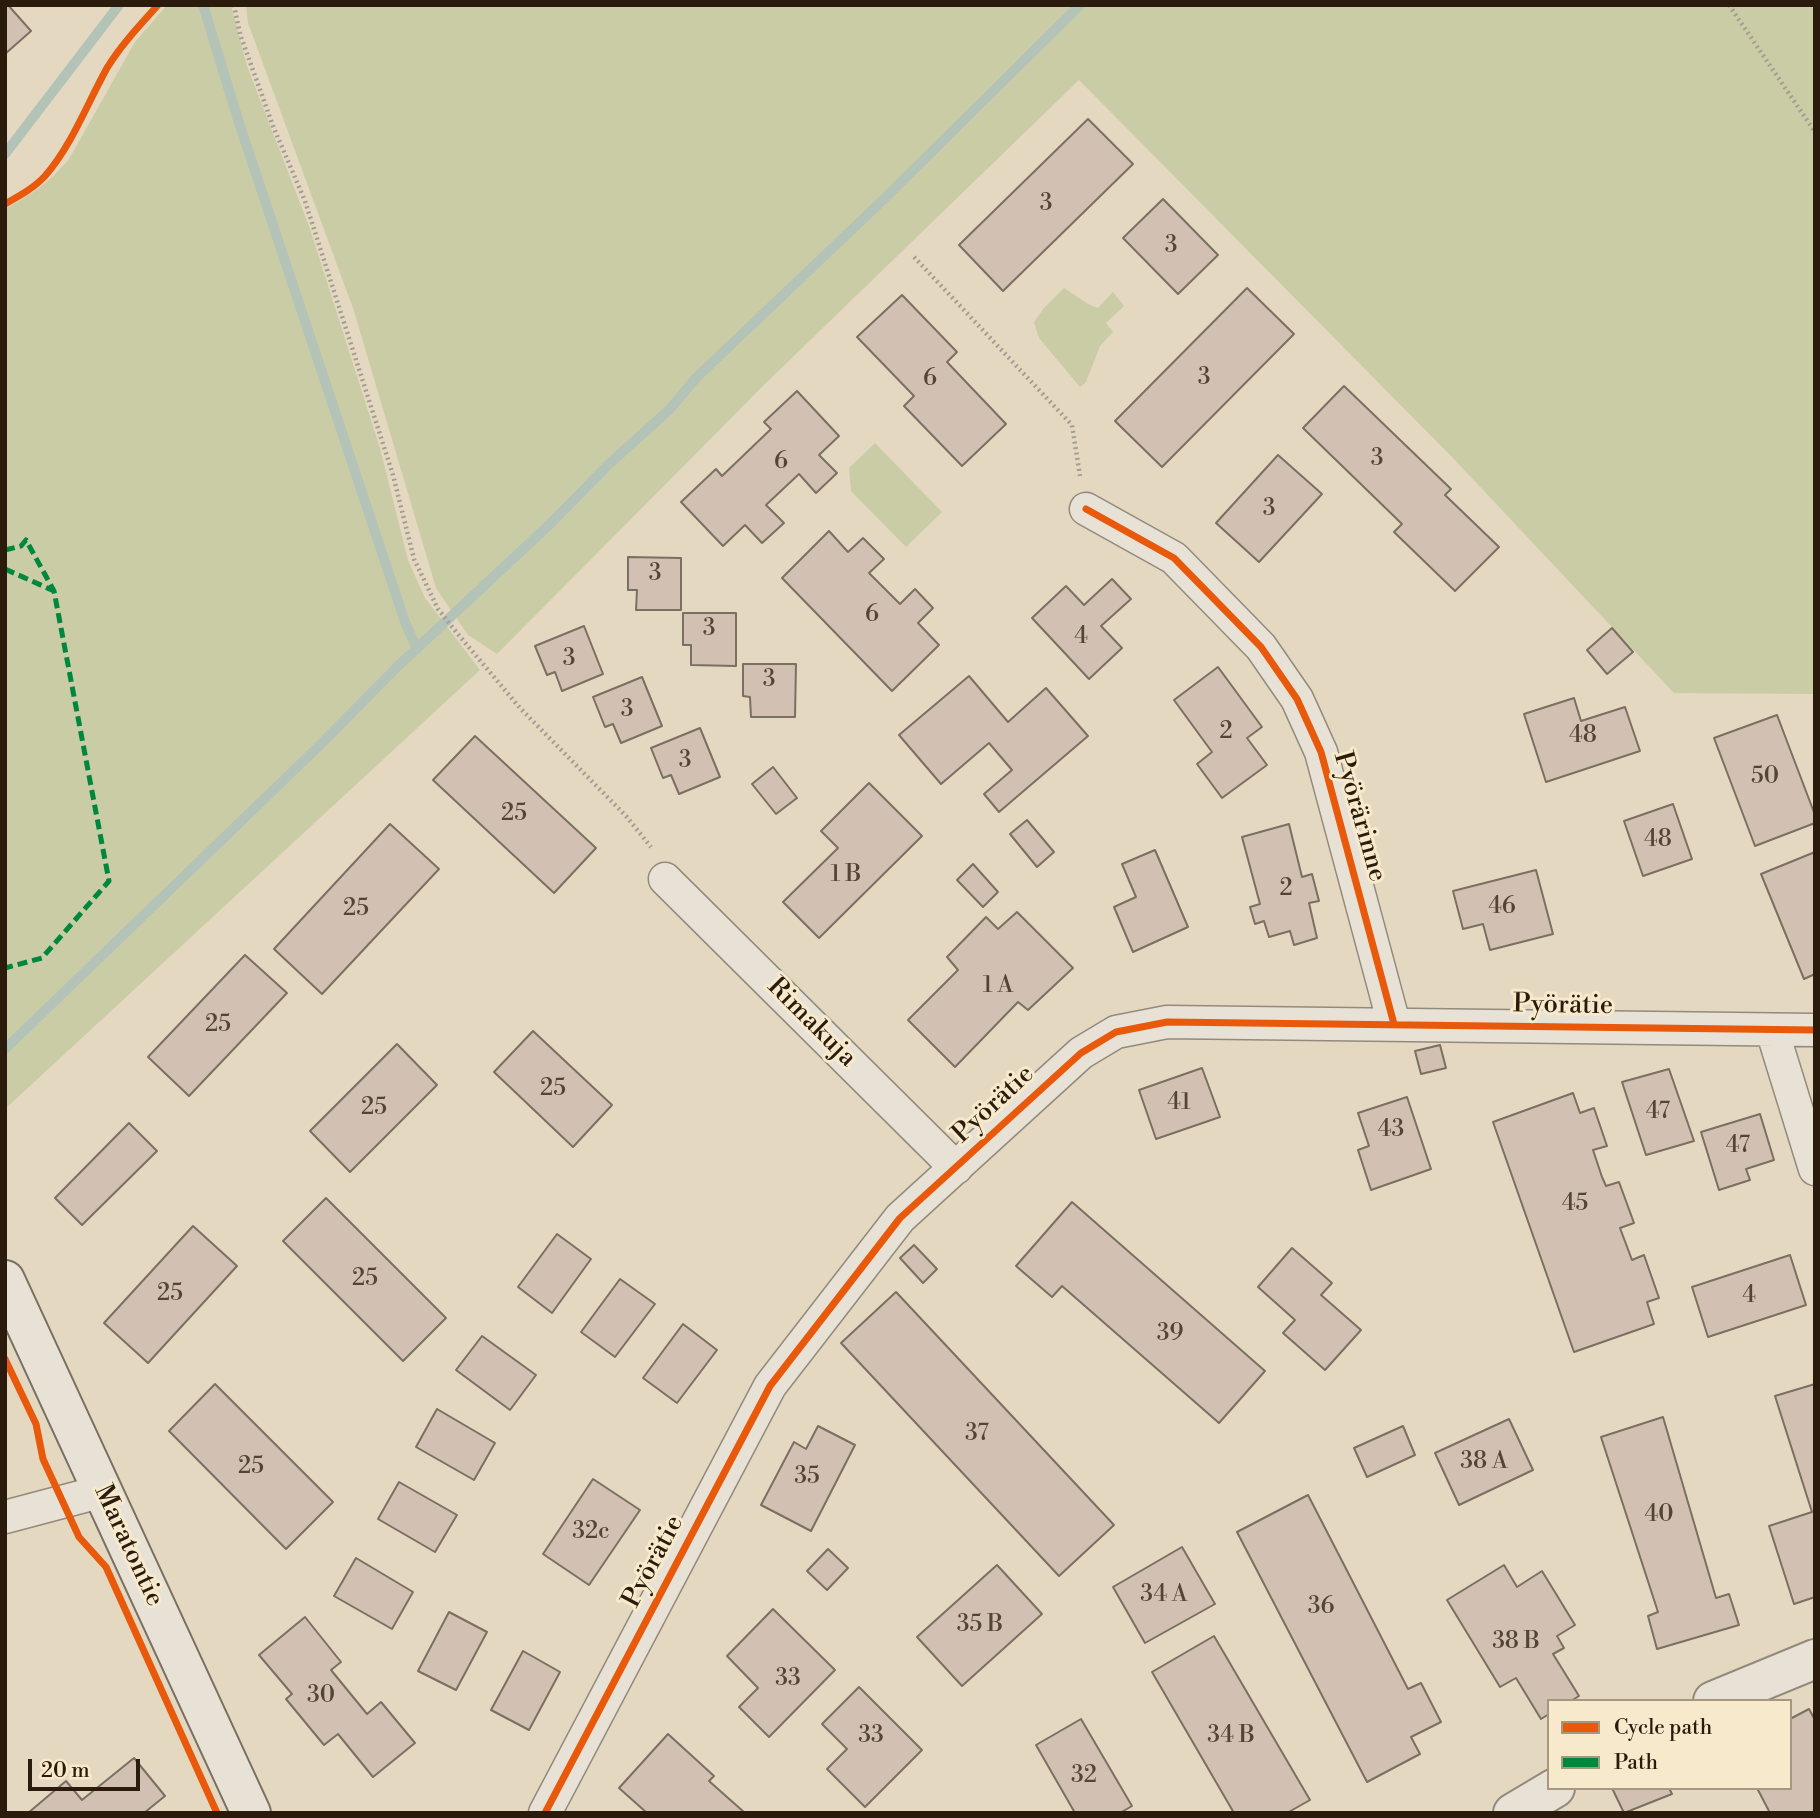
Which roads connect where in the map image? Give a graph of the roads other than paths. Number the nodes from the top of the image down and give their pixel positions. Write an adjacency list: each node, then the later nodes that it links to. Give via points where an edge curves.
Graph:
1 (1086, 509): 3 (street, Pyörärinne, via 1174,558 1261,647 1297,699 1321,752)
2 (665, 879): 6 (street, Rimakuja)
3 (1394, 1024): 4 (street, Pyörätie); 6 (street, Pyörätie, via 1167,1022 1116,1032 1081,1053)
4 (1772, 1030): 5 (street, Pyörätie); 7 (street)
5 (1815, 1030)
6 (956, 1168): 15 (street, Pyörätie, via 900,1218 770,1386)
7 (1815, 1169)
8 (5, 1280): 9 (main road, Maratontie)
9 (103, 1491): 10 (street); 14 (main road, Maratontie)
10 (5, 1517)
11 (1815, 1659): 12 (main road)
12 (1718, 1699)
13 (1552, 1790): 16 (main road)
14 (251, 1813)
15 (545, 1813)
16 (1513, 1813)

